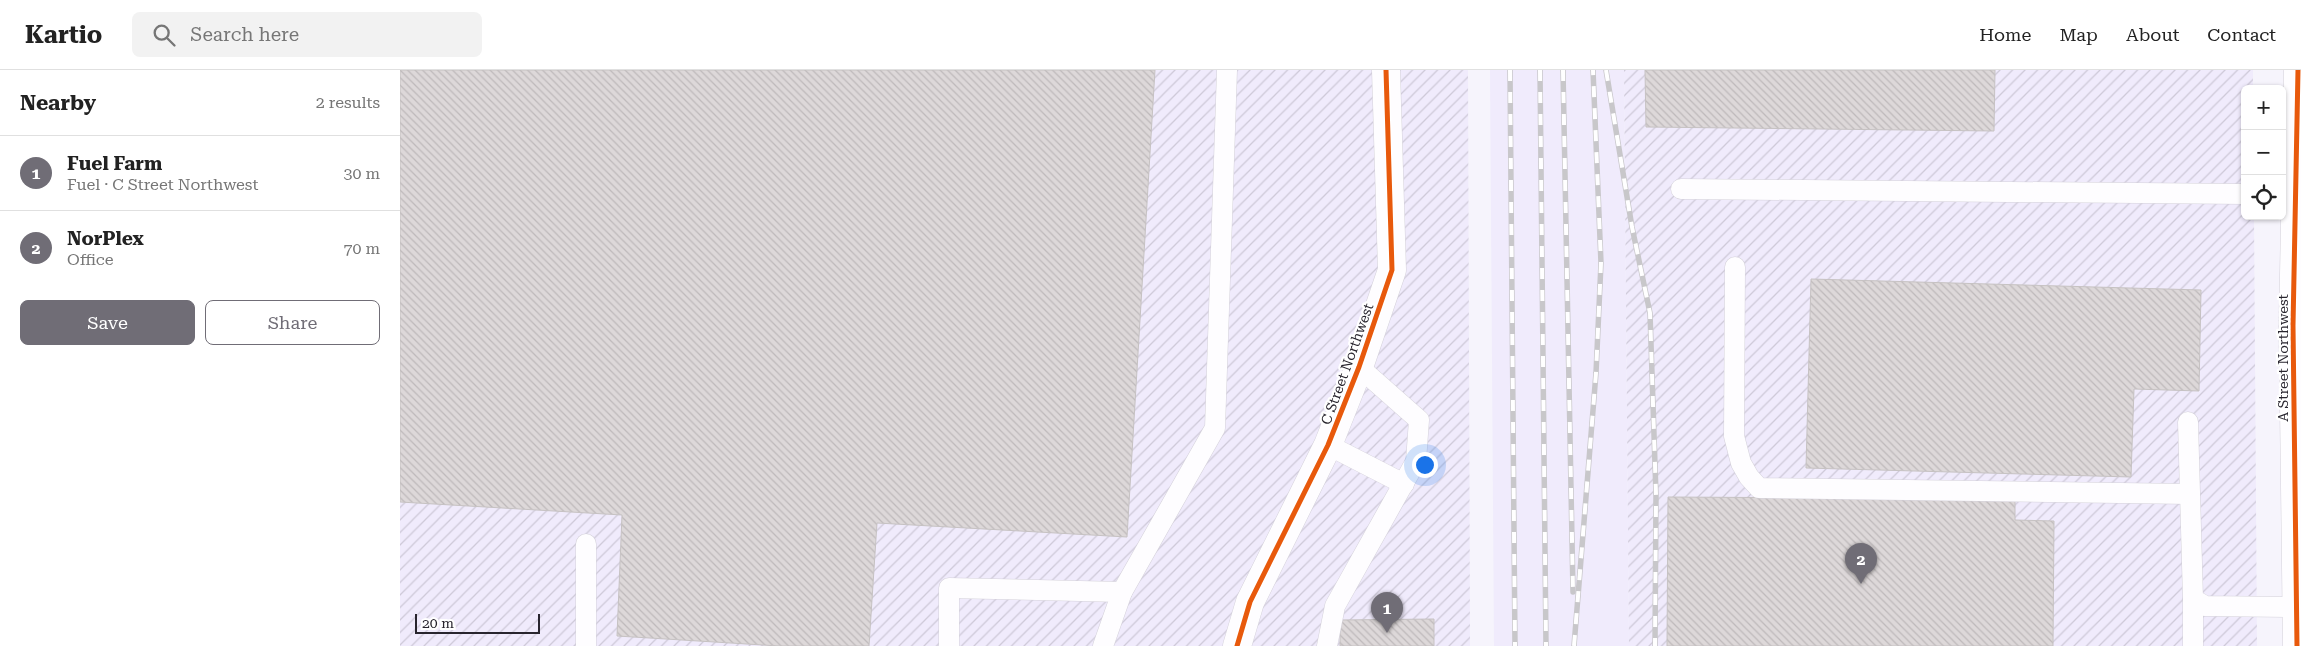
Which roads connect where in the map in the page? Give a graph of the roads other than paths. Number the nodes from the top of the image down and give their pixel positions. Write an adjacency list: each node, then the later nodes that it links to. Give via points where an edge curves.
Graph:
1 (1228, 70): 14 (lane, via 1215,428)
2 (1386, 70): 8 (street, C Street Northwest, via 1392,270)
3 (2298, 70): 6 (street, A Street Northwest)
4 (1681, 189): 5 (lane)
5 (2241, 194)
6 (2289, 195): 16 (street, A Street Northwest)
7 (1735, 267): 12 (lane, via 1734,436 1741,463 1760,488)
8 (1359, 367): 10 (street, C Street Northwest); 11 (lane, via 1419,420 1416,461)
9 (2188, 422): 12 (lane)
10 (1328, 445): 11 (lane); 20 (street, C Street Northwest, via 1250,602)
11 (1404, 484): 21 (lane, via 1335,606)
12 (2190, 494): 15 (lane)
13 (586, 544): 17 (lane)
14 (1122, 592): 18 (lane, via 950,588); 19 (lane)
15 (2193, 599): 16 (lane, via 2205,606); 22 (lane)
16 (2297, 607): 23 (street, A Street Northwest)
17 (586, 646)
18 (950, 646)
19 (1103, 646)
20 (1237, 646)
21 (1328, 646)
22 (2193, 646)
23 (2297, 646)

